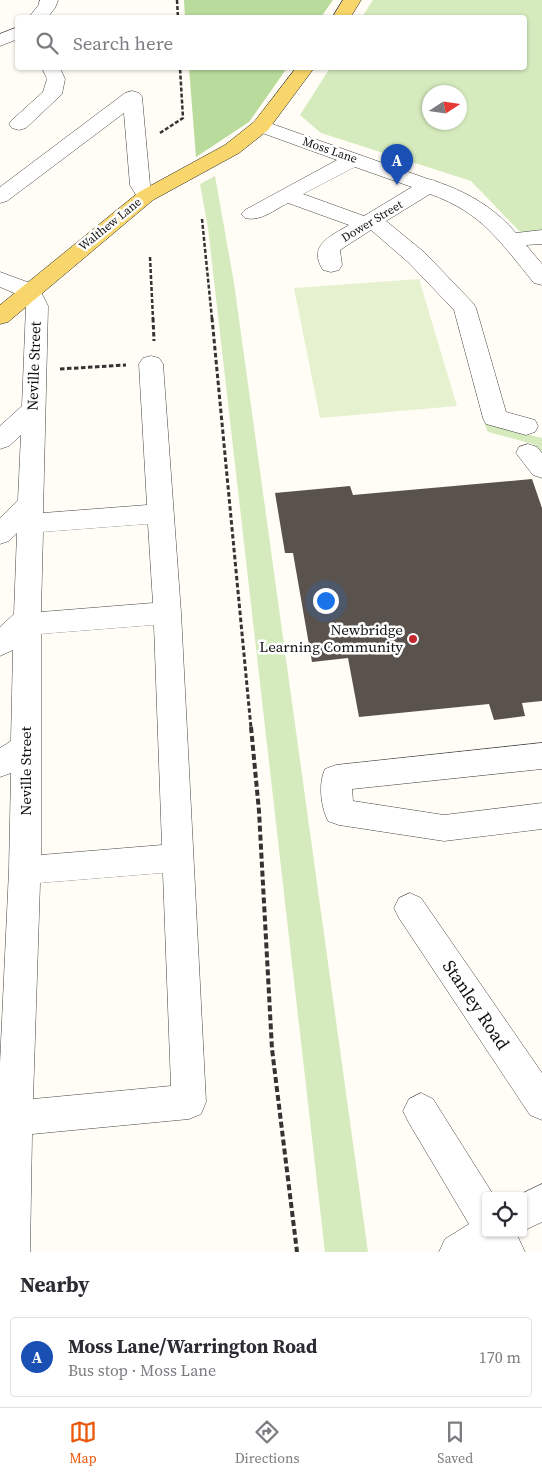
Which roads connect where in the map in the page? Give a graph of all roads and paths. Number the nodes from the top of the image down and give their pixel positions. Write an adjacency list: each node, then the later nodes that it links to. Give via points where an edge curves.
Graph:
1 (49, 0): 4 (street)
2 (177, 0): 5 (path)
3 (352, 0): 6 (main road)
4 (40, 15)
5 (178, 15)
6 (343, 15)
7 (52, 70): 10 (street, via 56,79 52,94)
8 (180, 70): 12 (path, via 183,118)
9 (303, 70): 11 (main road, Walthew Lane)
10 (20, 124)
11 (261, 126): 13 (street, Moss Lane); 16 (main road, Walthew Lane, via 232,149)
12 (137, 149): 16 (street, via 140,185); 17 (street, via 132,97)
13 (354, 159): 14 (street, Moss Lane); 15 (street)
14 (430, 185): 20 (street, Dower Street); 22 (street, Moss Lane, via 476,207)
15 (286, 195): 18 (street); 20 (street)
16 (146, 196): 27 (main road, Walthew Lane)
17 (0, 197)
18 (252, 214)
19 (202, 219): 56 (path, via 259,811 272,1049)
20 (369, 222): 24 (street, Dower Street, via 329,247); 32 (street, via 416,257 465,308 495,418)
21 (542, 237): 22 (street)
22 (510, 240): 25 (street, Moss Lane)
23 (150, 257): 29 (path, via 154,360)
24 (331, 265)
25 (542, 278)
26 (0, 279): 27 (street)
27 (30, 291): 28 (main road, Walthew Lane); 31 (street, Neville Street, via 37,306)
28 (0, 317)
29 (151, 364): 30 (path); 35 (street)
30 (70, 368)
31 (32, 410): 33 (street); 34 (street, Neville Street)
32 (526, 426)
33 (0, 440)
34 (31, 513): 35 (street); 36 (street); 38 (street, Neville Street)
35 (161, 514): 37 (street)
36 (0, 534)
37 (167, 613): 38 (street); 44 (street)
38 (27, 621): 39 (street); 40 (street, Neville Street)
39 (0, 645)
40 (26, 747): 42 (street); 45 (street, Neville Street)
41 (542, 756): 43 (street, via 336,778 339,812 444,828)
42 (0, 764)
43 (542, 816)
44 (179, 858): 45 (street); 49 (street, via 189,1102)
45 (25, 870): 49 (street, Neville Street)
46 (410, 908): 47 (street, Stanley Road)
47 (542, 1101)
48 (421, 1111): 51 (street)
49 (15, 1118): 55 (street, Neville Street)
50 (542, 1202): 52 (street)
51 (482, 1211)
52 (527, 1211)
53 (482, 1237): 57 (street)
54 (497, 1237): 58 (street)
55 (12, 1252)
56 (297, 1252)
57 (458, 1252)
58 (506, 1252)

